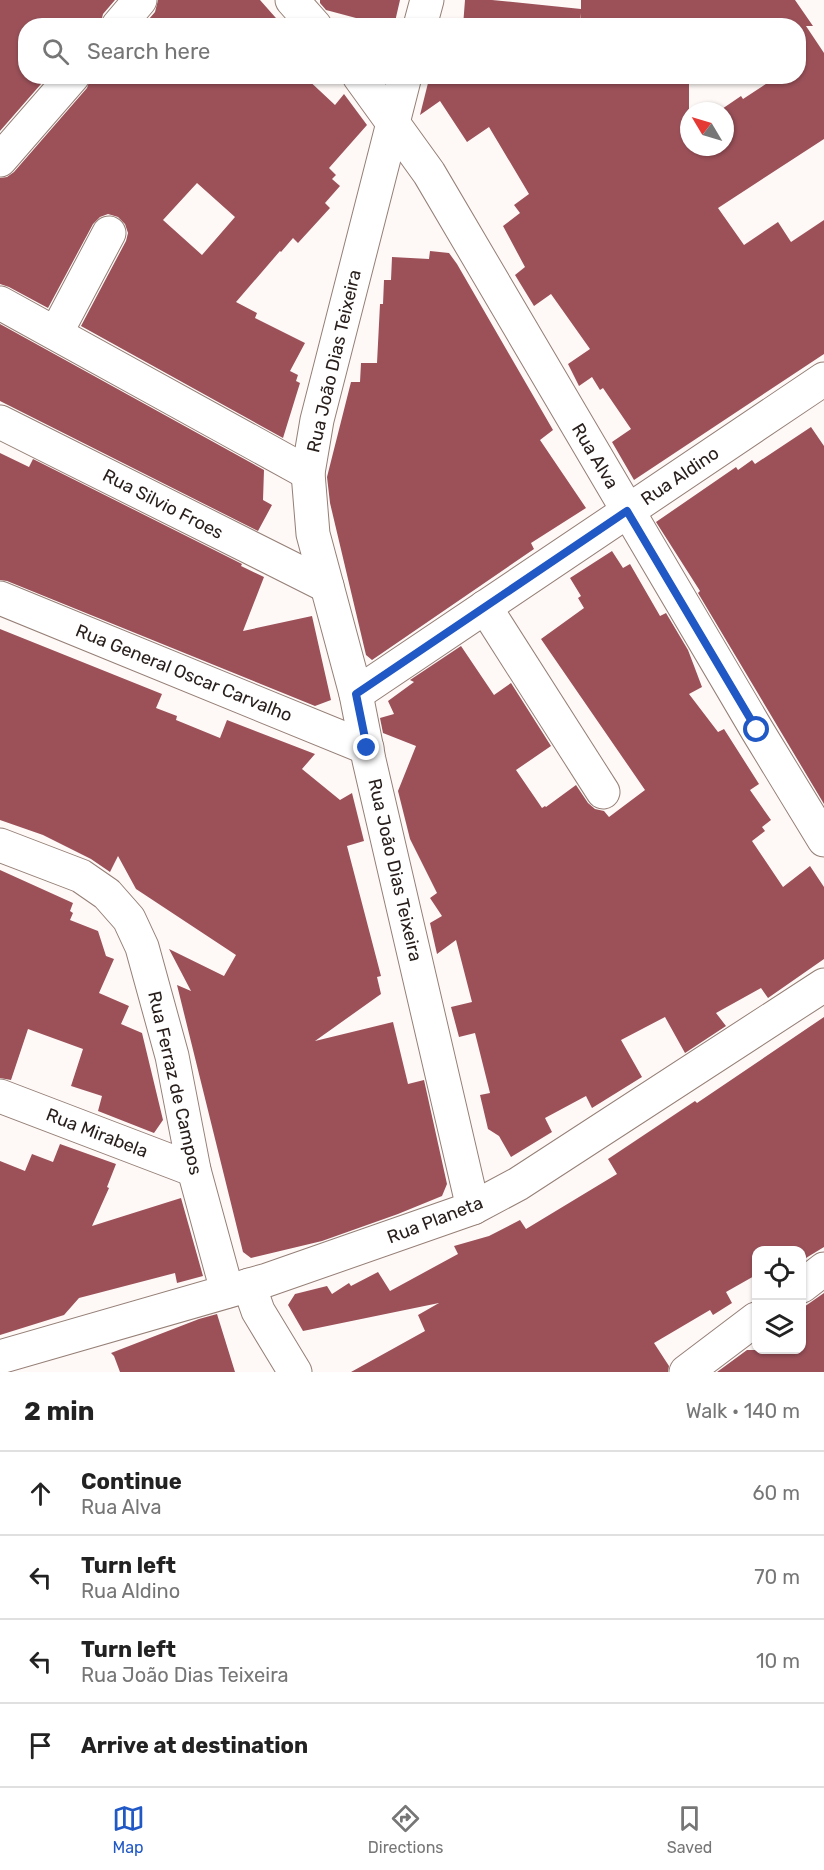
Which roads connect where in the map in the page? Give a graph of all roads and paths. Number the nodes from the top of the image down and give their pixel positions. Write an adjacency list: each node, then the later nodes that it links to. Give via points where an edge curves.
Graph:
1 (140, 0): 4 (street)
2 (292, 0): 5 (street)
3 (427, 0): 6 (street)
4 (124, 18)
5 (308, 18)
6 (422, 18)
7 (66, 84): 11 (street)
8 (365, 84): 10 (street, Rua Alva)
9 (403, 84): 10 (street, Rua João Dias Teixeira)
10 (393, 123): 17 (street, Rua João Dias Teixeira, via 317,420); 18 (street, Rua Alva, via 429,173)
11 (0, 160)
12 (109, 233): 14 (street)
13 (0, 303): 14 (street)
14 (56, 333): 17 (street)
15 (824, 379): 18 (street, Rua Aldino)
16 (0, 422): 19 (street, Rua Silvio Froes)
17 (308, 473): 19 (street, Rua João Dias Teixeira, via 313,534)
18 (627, 511): 21 (street, Rua Aldino); 25 (street, Rua Alva)
19 (327, 586): 22 (street, Rua João Dias Teixeira)
20 (0, 598): 23 (street, Rua General Oscar Carvalho)
21 (485, 607): 22 (street, Rua Aldino); 24 (street)
22 (356, 694): 23 (street, Rua João Dias Teixeira)
23 (367, 748): 30 (street, Rua João Dias Teixeira)
24 (603, 792)
25 (824, 840)
26 (0, 845): 29 (street, Rua Ferraz de Campos, via 81,876 107,894 129,919 142,947 172,1056)
27 (824, 985): 30 (street, Rua Planeta, via 518,1184)
28 (0, 1096): 29 (street, Rua Mirabela)
29 (194, 1170): 33 (street, Rua Ferraz de Campos)
30 (474, 1208): 33 (street, Rua Planeta)
31 (824, 1269): 32 (street)
32 (806, 1282)
33 (238, 1288): 35 (street, Rua Planeta); 36 (street, Rua Ferraz de Campos, via 258,1311)
34 (752, 1322): 37 (street)
35 (0, 1357)
36 (295, 1372)
37 (686, 1372)

